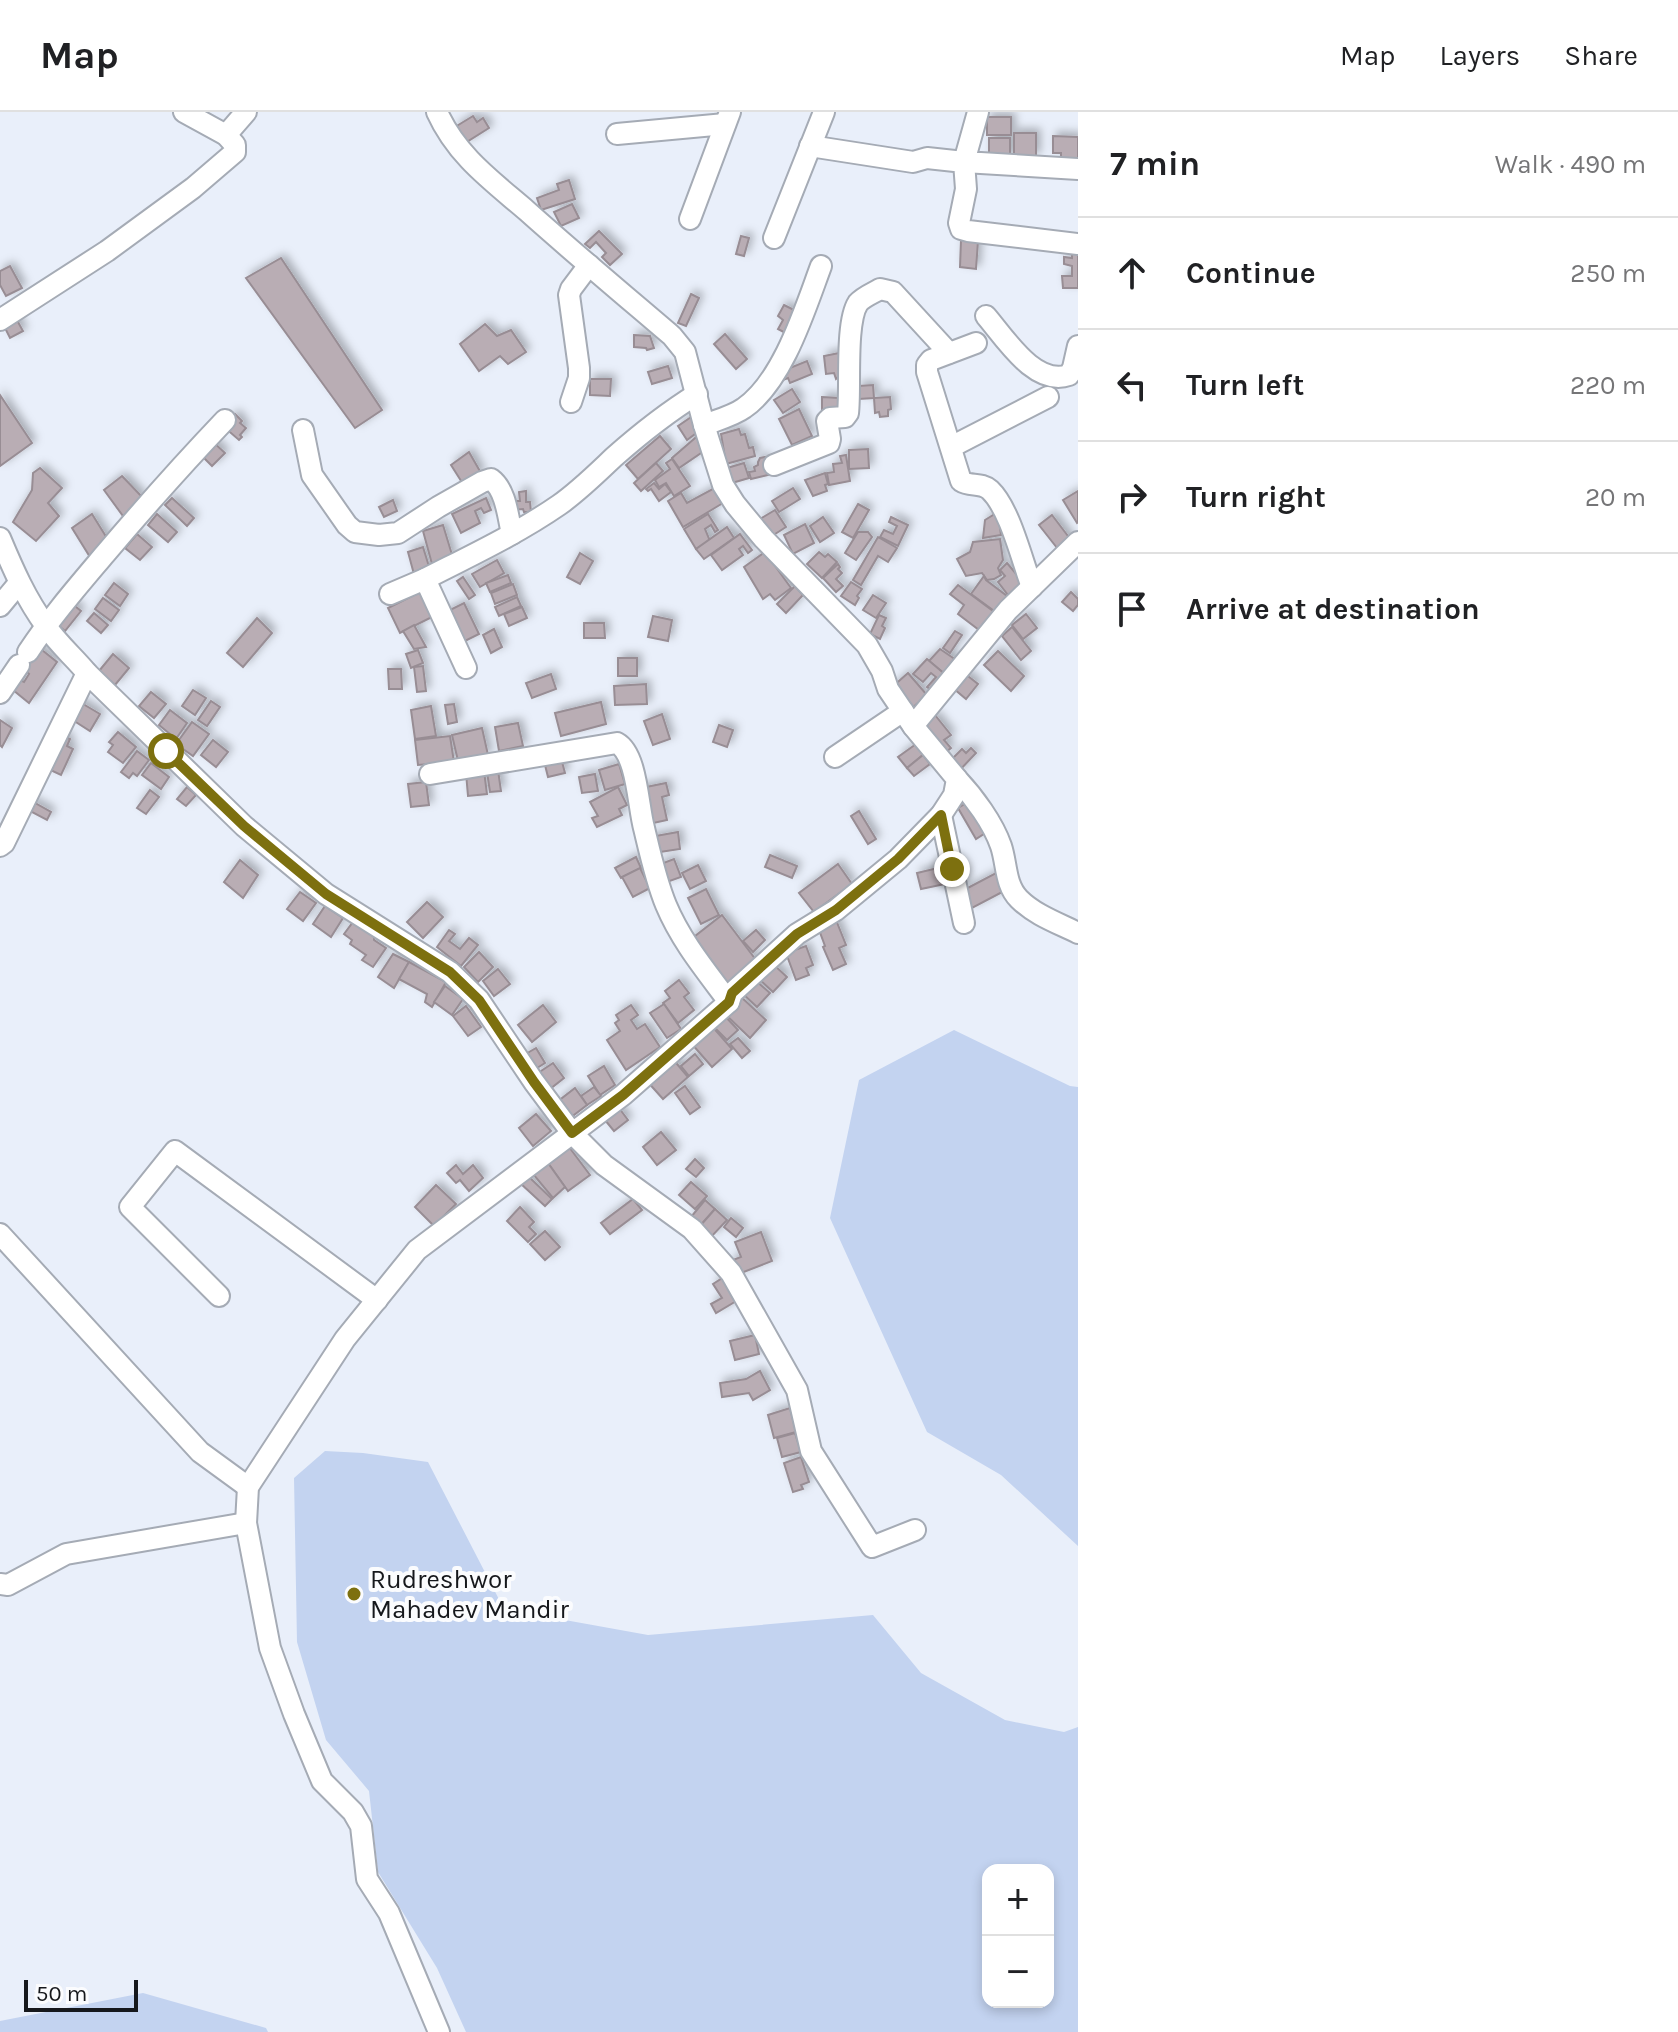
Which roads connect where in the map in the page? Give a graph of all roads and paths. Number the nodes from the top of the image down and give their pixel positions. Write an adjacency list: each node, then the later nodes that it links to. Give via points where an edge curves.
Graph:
1 (184, 112): 8 (street)
2 (246, 112): 8 (street)
3 (437, 112): 15 (street, via 462,154)
4 (824, 112): 9 (street)
5 (978, 112): 10 (street)
6 (727, 118): 7 (street); 12 (street)
7 (617, 134)
8 (226, 135): 18 (street, via 235,152 193,188)
9 (810, 146): 10 (street, via 913,162); 13 (street)
10 (964, 162): 11 (street); 14 (street, via 961,229)
11 (1078, 169)
12 (690, 219)
13 (774, 238)
14 (1078, 244)
15 (589, 265): 22 (street, via 672,336 685,352); 24 (street, via 569,295 579,368)
16 (821, 266): 26 (street, via 794,340 762,391 743,409)
17 (986, 316): 20 (street, via 1037,371 1069,375)
18 (0, 320)
19 (976, 343): 21 (street)
20 (1078, 346)
21 (949, 353): 28 (street, via 931,360 927,372); 29 (street, via 893,292 880,289 861,300 851,332 848,413 827,421 829,443)
22 (697, 394): 26 (street); 30 (street, via 559,505)
23 (1048, 397): 28 (street)
24 (571, 402)
25 (225, 420): 38 (street)
26 (704, 425): 42 (street, via 723,485 735,504 867,645)
27 (303, 430): 30 (street, via 312,475 355,532 398,533 491,479 500,489)
28 (951, 447): 35 (street, via 961,481 985,486 1001,506)
29 (774, 465)
30 (512, 534): 33 (street)
31 (0, 538): 34 (street)
32 (1078, 542): 35 (street)
33 (425, 579): 36 (street); 39 (street)
34 (19, 583): 37 (street); 38 (street)
35 (1032, 587): 42 (street)
36 (390, 594)
37 (0, 606)
38 (45, 626): 40 (street); 41 (street)
39 (466, 668)
40 (87, 673): 47 (street); 51 (street, via 244,826 326,894 450,972 479,1000)
41 (0, 693)
42 (908, 718): 43 (street); 45 (street)
43 (835, 757)
44 (430, 774): 50 (street, via 617,743 624,747 665,903 686,945)
45 (957, 779): 46 (street); 49 (street, via 974,797 1000,843 1009,885 1018,898)
46 (941, 815): 48 (street); 50 (street, via 898,859 797,934 732,993)
47 (0, 846)
48 (964, 923)
49 (1078, 933)
50 (729, 1002): 51 (street)
51 (572, 1133): 54 (street, via 417,1250); 57 (street, via 604,1165 692,1229 731,1273 797,1390 811,1451 872,1547)
52 (0, 1234): 55 (street, via 200,1452)
53 (219, 1296): 54 (street, via 130,1207 175,1151)
54 (377, 1300): 55 (street, via 345,1339)
55 (248, 1487): 56 (street)
56 (246, 1523): 58 (street, via 66,1554 8,1585); 59 (street, via 270,1648 294,1714 322,1781 361,1826 367,1879 389,1913)
57 (915, 1530)
58 (0, 1584)
59 (439, 2032)

